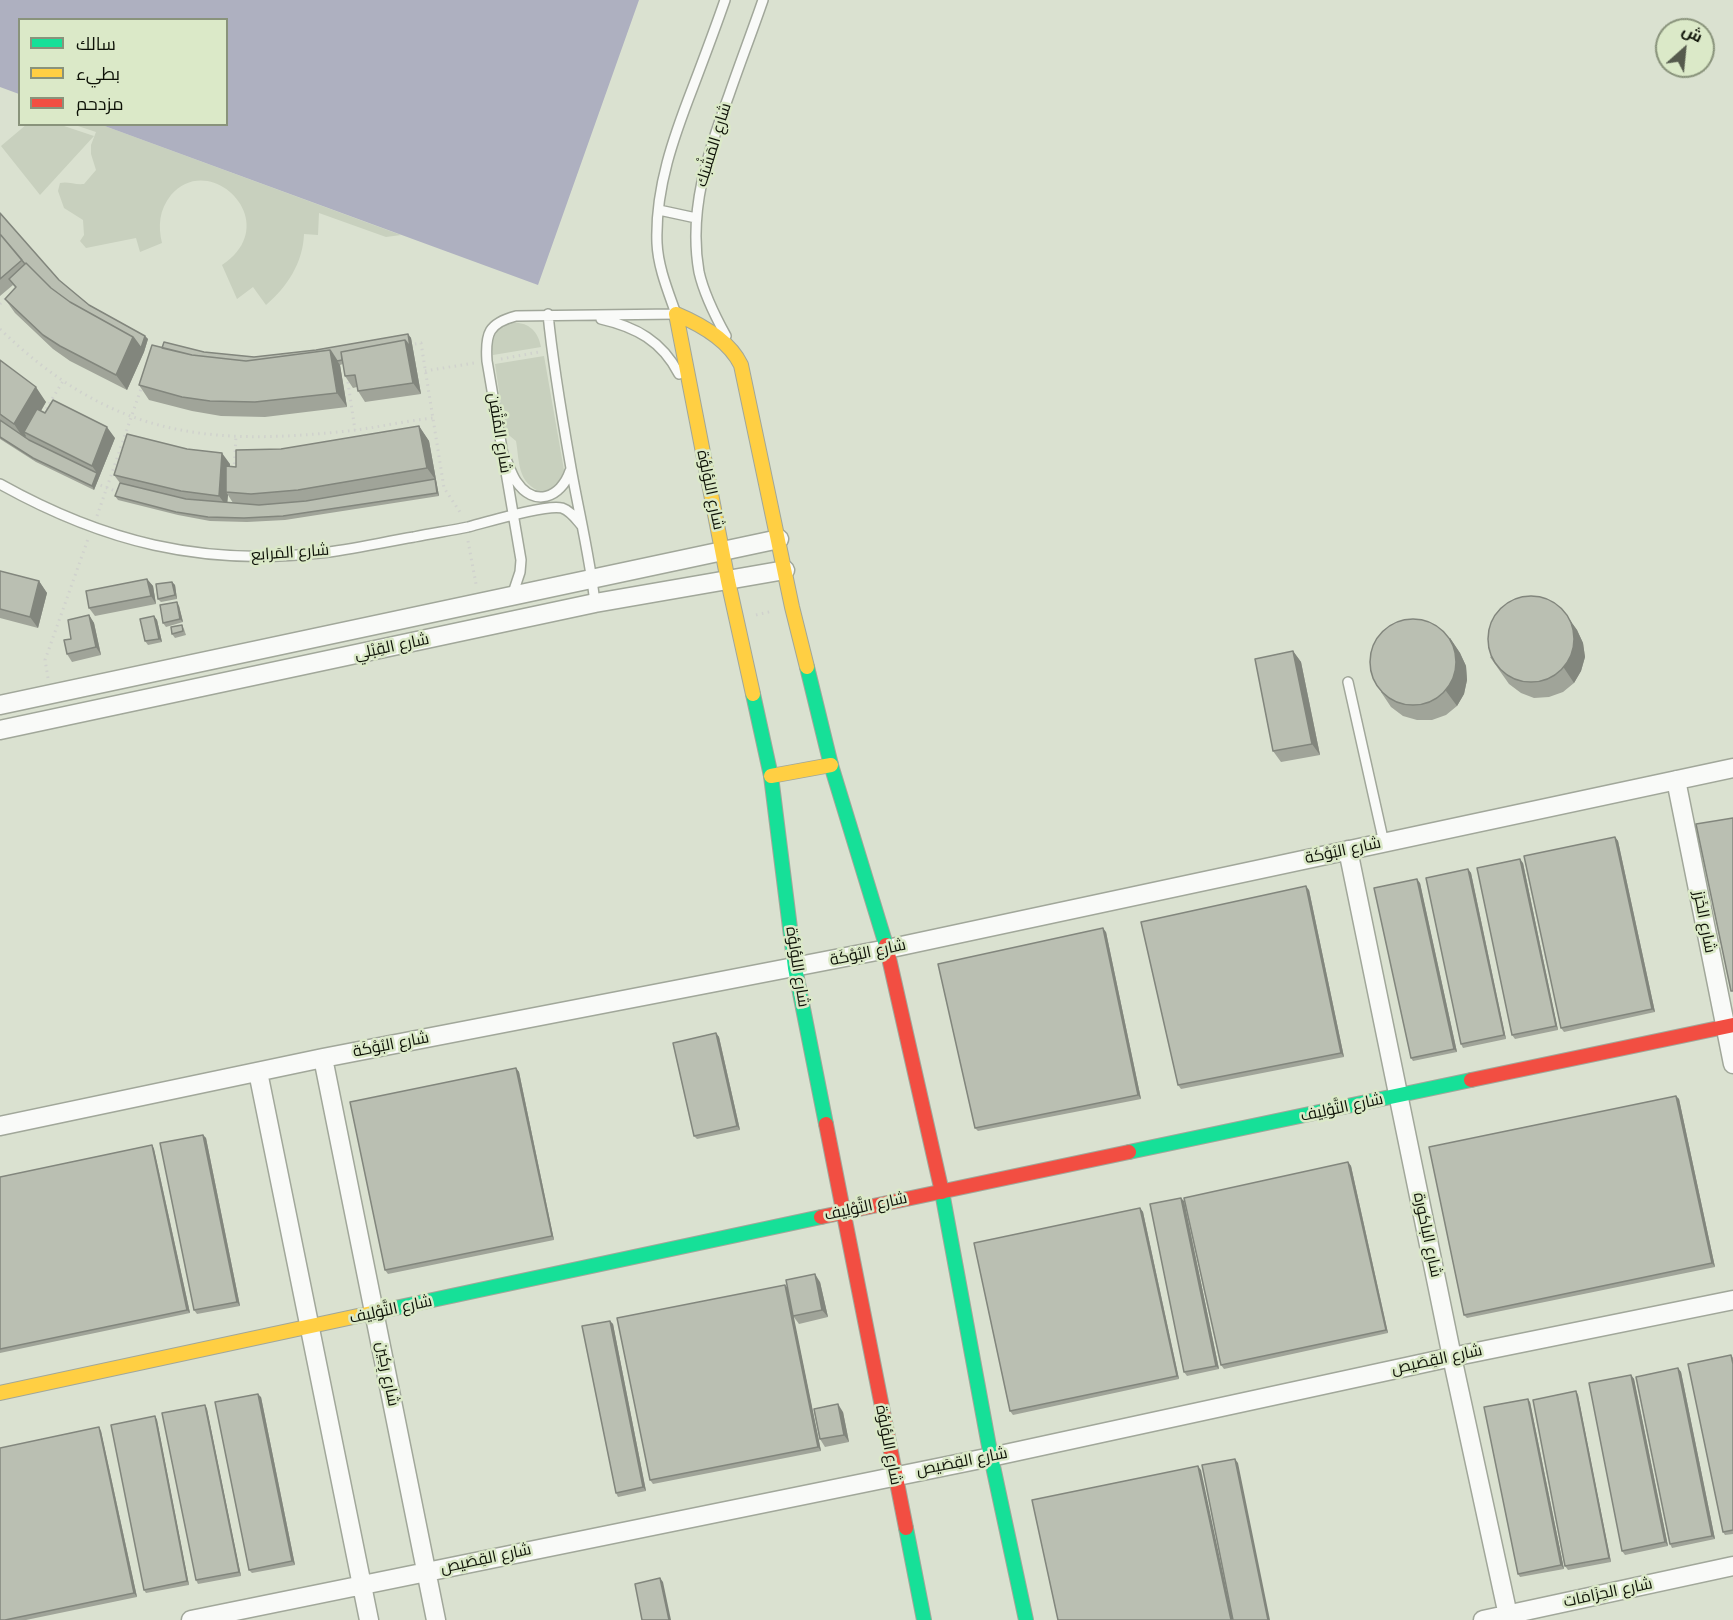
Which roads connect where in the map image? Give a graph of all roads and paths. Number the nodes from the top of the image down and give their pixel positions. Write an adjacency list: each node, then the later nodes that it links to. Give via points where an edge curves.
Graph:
1 (725, 0): 3 (lane, via 674,137)
2 (763, 0): 4 (lane, شارع المَشْبَك, via 710,146)
3 (659, 210): 4 (lane); 8 (lane, via 657,244)
4 (696, 218): 12 (lane, شارع المَشْبَك, via 700,274)
5 (15, 290): 6 (path)
6 (0, 304)
7 (548, 314): 9 (lane, شارع المُتْقِن); 22 (lane, شارع المُتْقِن, via 516,315 488,333 487,361); 23 (lane)
8 (676, 314): 9 (lane, شارع المُتْقِن); 12 (street, via 708,331); 16 (street, شارع اللؤلؤة)
9 (584, 316): 16 (lane, via 637,330 658,345 675,365)
10 (0, 329): 14 (path)
11 (399, 347): 19 (path, via 421,343)
12 (738, 359): 37 (street)
13 (346, 367): 20 (path)
14 (63, 381): 17 (path); 18 (path)
15 (143, 383): 17 (path)
16 (691, 395): 38 (street, شارع اللؤلؤة)
17 (131, 417): 21 (path, via 180,431); 28 (path)
18 (41, 418)
19 (433, 418): 20 (path); 27 (path)
20 (355, 430): 21 (path)
21 (236, 436): 25 (path)
22 (501, 446): 23 (lane, via 516,481 534,495 548,496 560,490); 32 (lane, شارع المُتْقِن)
23 (571, 469): 34 (lane)
24 (90, 480): 28 (path)
25 (233, 481)
26 (0, 484): 32 (lane, شارع المَرابع, via 92,529 157,547 228,556 321,553)
27 (444, 488): 29 (path); 31 (path)
28 (108, 489): 30 (path); 33 (path)
29 (435, 490)
30 (126, 495)
31 (464, 516)
32 (513, 516): 34 (lane, شارع المَرابع, via 562,508); 43 (lane, شارع المُتْقِن, via 521,560)
33 (96, 517)
34 (582, 526): 40 (lane)
35 (468, 536): 42 (path)
36 (89, 537): 48 (path, via 45,660)
37 (779, 539): 38 (street, شارع القِبْلي); 39 (street)
38 (722, 551): 40 (street, شارع القِبْلي); 41 (street, شارع اللؤلؤة)
39 (785, 570): 41 (street, شارع القِبْلي); 45 (street)
40 (592, 580): 43 (street, شارع القِبْلي); 44 (lane)
41 (728, 581): 44 (street, شارع القِبْلي); 46 (street, شارع اللؤلؤة)
42 (476, 584)
43 (512, 596): 48 (street, شارع القِبْلي)
44 (595, 603): 50 (street, شارع القِبْلي)
45 (792, 607): 46 (path); 51 (street)
46 (737, 619): 53 (street, شارع اللؤلؤة)
47 (1348, 682): 55 (lane)
48 (50, 694): 49 (street, شارع القِبْلي)
49 (0, 705)
50 (0, 730)
51 (831, 765): 53 (street); 57 (street)
52 (1733, 768): 54 (street, شارع البُوْكَة)
53 (771, 776): 58 (street, شارع اللؤلؤة)
54 (1676, 780): 55 (street, شارع البُوْكَة); 59 (street, شارع الخَرَز)
55 (1384, 843): 56 (street, شارع البُوْكَة)
56 (1348, 850): 57 (street, شارع البُوْكَة); 63 (street, شارع الباكورة)
57 (887, 949): 58 (street, شارع البُوْكَة); 65 (street)
58 (795, 968): 60 (street, شارع البُوْكَة); 66 (street, شارع اللؤلؤة)
59 (1729, 1026): 61 (street, شارع الخَرَز); 63 (street, شارع التَّوْلِيف)
60 (323, 1058): 62 (street, شارع البُوْكَة); 68 (street, شارع رِكِين)
61 (1733, 1064)
62 (258, 1072): 64 (street, شارع البُوْكَة); 69 (street)
63 (1398, 1096): 65 (street, شارع التَّوْلِيف); 70 (street, شارع الباكورة)
64 (0, 1126)
65 (942, 1191): 66 (street, شارع التَّوْلِيف); 72 (street)
66 (843, 1213): 68 (street, شارع التَّوْلِيف); 73 (street, شارع اللؤلؤة)
67 (1733, 1300): 70 (street, شارع القِصَيص)
68 (375, 1314): 69 (street, شارع التَّوْلِيف); 75 (street, شارع رِكِين)
69 (310, 1328): 71 (street, شارع التَّوْلِيف); 76 (street)
70 (1452, 1356): 72 (street, شارع القِصَيص); 77 (street, شارع الباكورة)
71 (0, 1393)
72 (991, 1457): 73 (street, شارع القِصَيص); 82 (street)
73 (894, 1476): 75 (street, شارع القِصَيص); 81 (street, شارع اللؤلؤة)
74 (1733, 1566): 77 (street, شارع الحِزَامَات)
75 (426, 1572): 76 (street, شارع القِصَيص); 80 (street, شارع رِكِين)
76 (361, 1584): 78 (street, شارع القِصَيص); 79 (street)
77 (1508, 1617): 83 (street, شارع الحِزَامَات)
78 (191, 1620)
79 (369, 1620)
80 (436, 1620)
81 (924, 1620)
82 (1026, 1620)
83 (1483, 1620)

